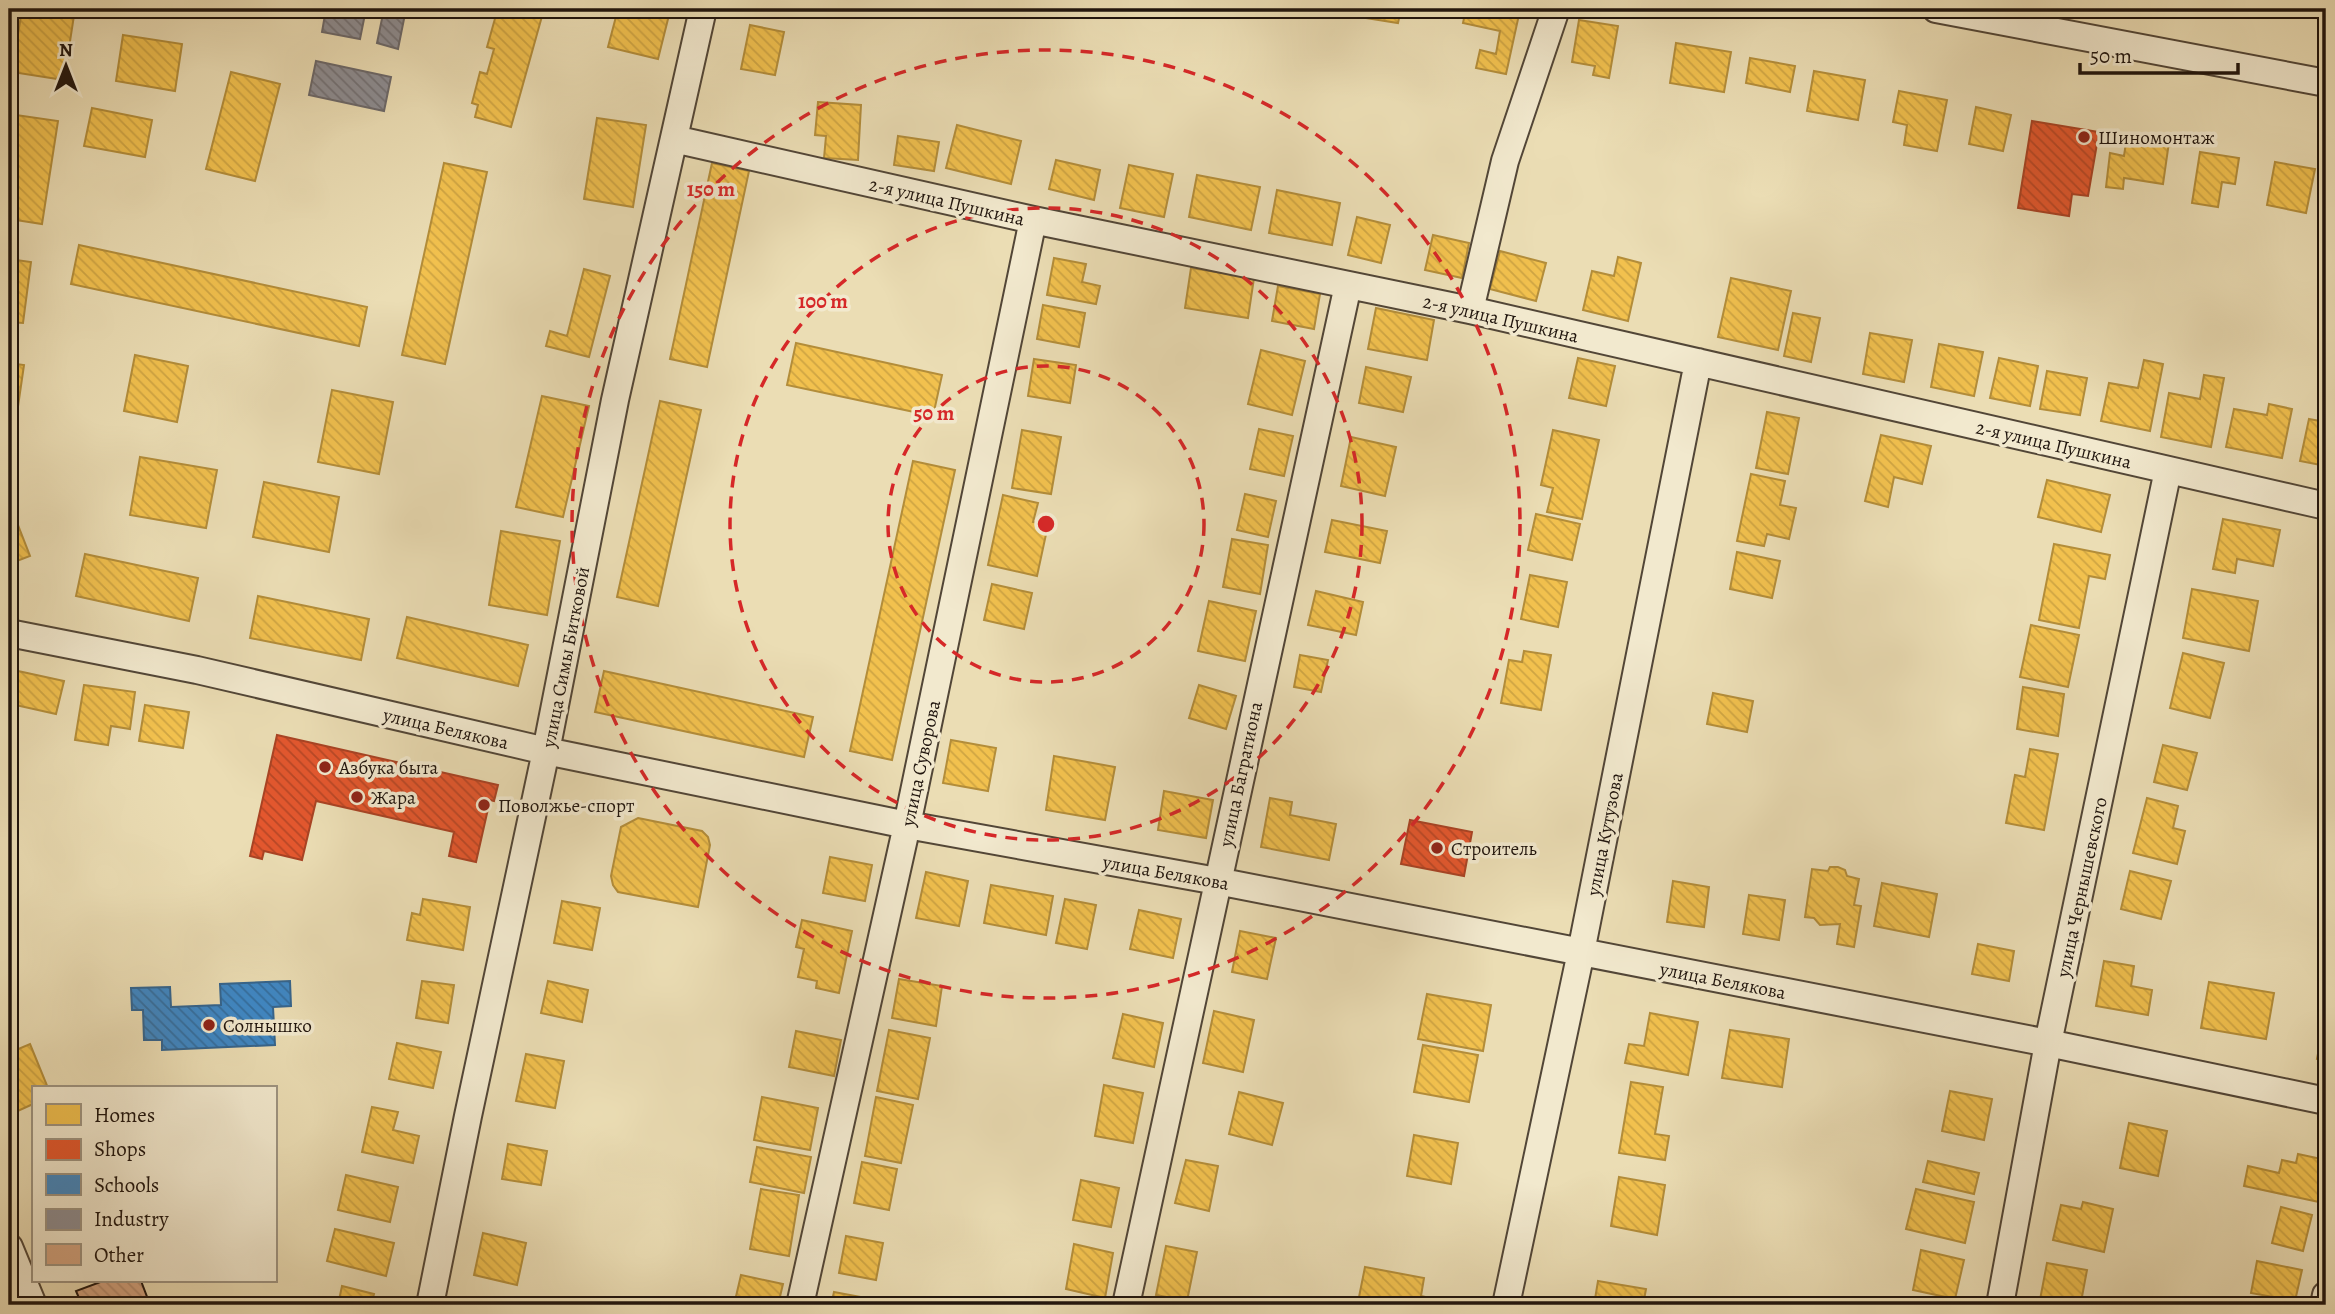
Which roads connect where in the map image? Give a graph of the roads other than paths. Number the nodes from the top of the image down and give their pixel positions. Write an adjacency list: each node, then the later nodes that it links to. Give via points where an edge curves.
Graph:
1 (703, 9): 5 (street, улица Симы Битковой)
2 (1556, 9): 8 (street, via 1505,161)
3 (1936, 9): 4 (street)
4 (2326, 83)
5 (674, 139): 6 (street, 2-я улица Пушкина); 13 (street, улица Симы Битковой, via 615,400)
6 (1033, 220): 7 (street, 2-я улица Пушкина); 14 (street, улица Суворова)
7 (1348, 285): 8 (street, 2-я улица Пушкина); 15 (street, улица Багратиона)
8 (1470, 310): 9 (street, 2-я улица Пушкина)
9 (1698, 362): 10 (street, 2-я улица Пушкина); 16 (street, улица Кутузова)
10 (2168, 470): 11 (street, 2-я улица Пушкина); 17 (street, улица Чернышевского)
11 (2326, 506)
12 (9, 633): 13 (street, улица Белякова, via 197,670)
13 (546, 751): 14 (street, улица Белякова); 22 (street, улица Симы Битковой)
14 (907, 825): 15 (street, улица Белякова); 23 (street, улица Суворова)
15 (1217, 881): 16 (street, улица Белякова); 24 (street, улица Багратиона)
16 (1581, 952): 17 (street, улица Белякова); 25 (street, улица Кутузова)
17 (2048, 1043): 18 (street, улица Белякова); 26 (street, улица Чернышевского)
18 (2326, 1101)
19 (9, 1247): 21 (street)
20 (2326, 1295): 27 (street)
21 (23, 1299)
22 (430, 1305)
23 (800, 1305)
24 (1126, 1305)
25 (1506, 1305)
26 (2000, 1305)
27 (2324, 1305)

